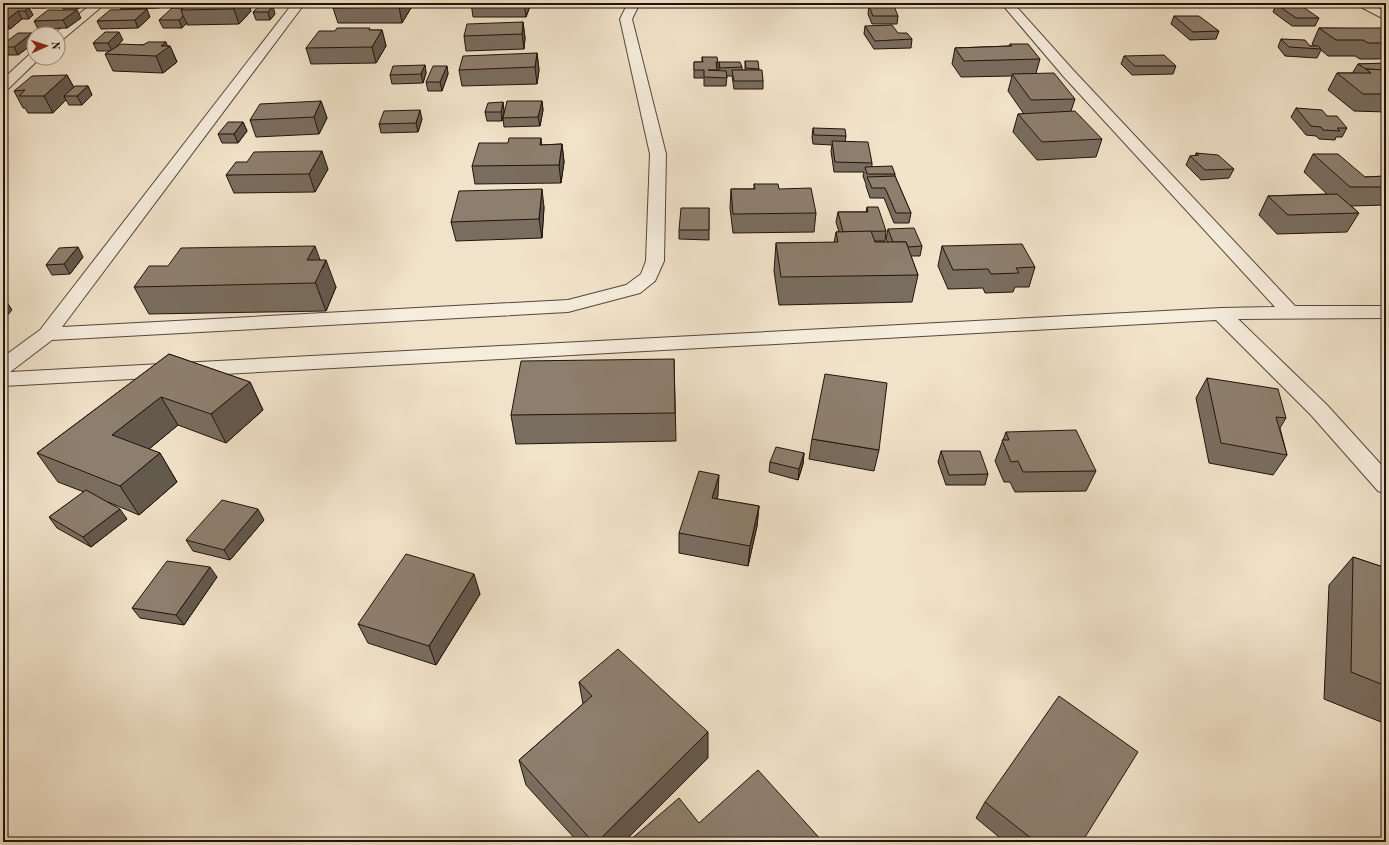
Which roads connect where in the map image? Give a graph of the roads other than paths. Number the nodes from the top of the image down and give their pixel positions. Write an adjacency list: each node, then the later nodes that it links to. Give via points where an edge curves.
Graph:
1 (7, 3): 7 (street)
2 (100, 3): 9 (street)
3 (299, 3): 15 (street)
4 (634, 3): 15 (street, via 626,19 658,154 655,261 649,277 633,289 568,306)
5 (1007, 3): 12 (street, via 1069,74)
6 (1361, 3): 8 (street)
7 (3, 6)
8 (1386, 18)
9 (66, 31)
10 (26, 64): 11 (street)
11 (3, 86)
12 (1290, 312): 13 (street); 14 (street)
13 (1386, 312)
14 (1221, 314): 17 (street); 18 (street, via 1319,410)
15 (47, 334): 16 (street)
16 (3, 367)
17 (3, 379)
18 (1386, 485)

